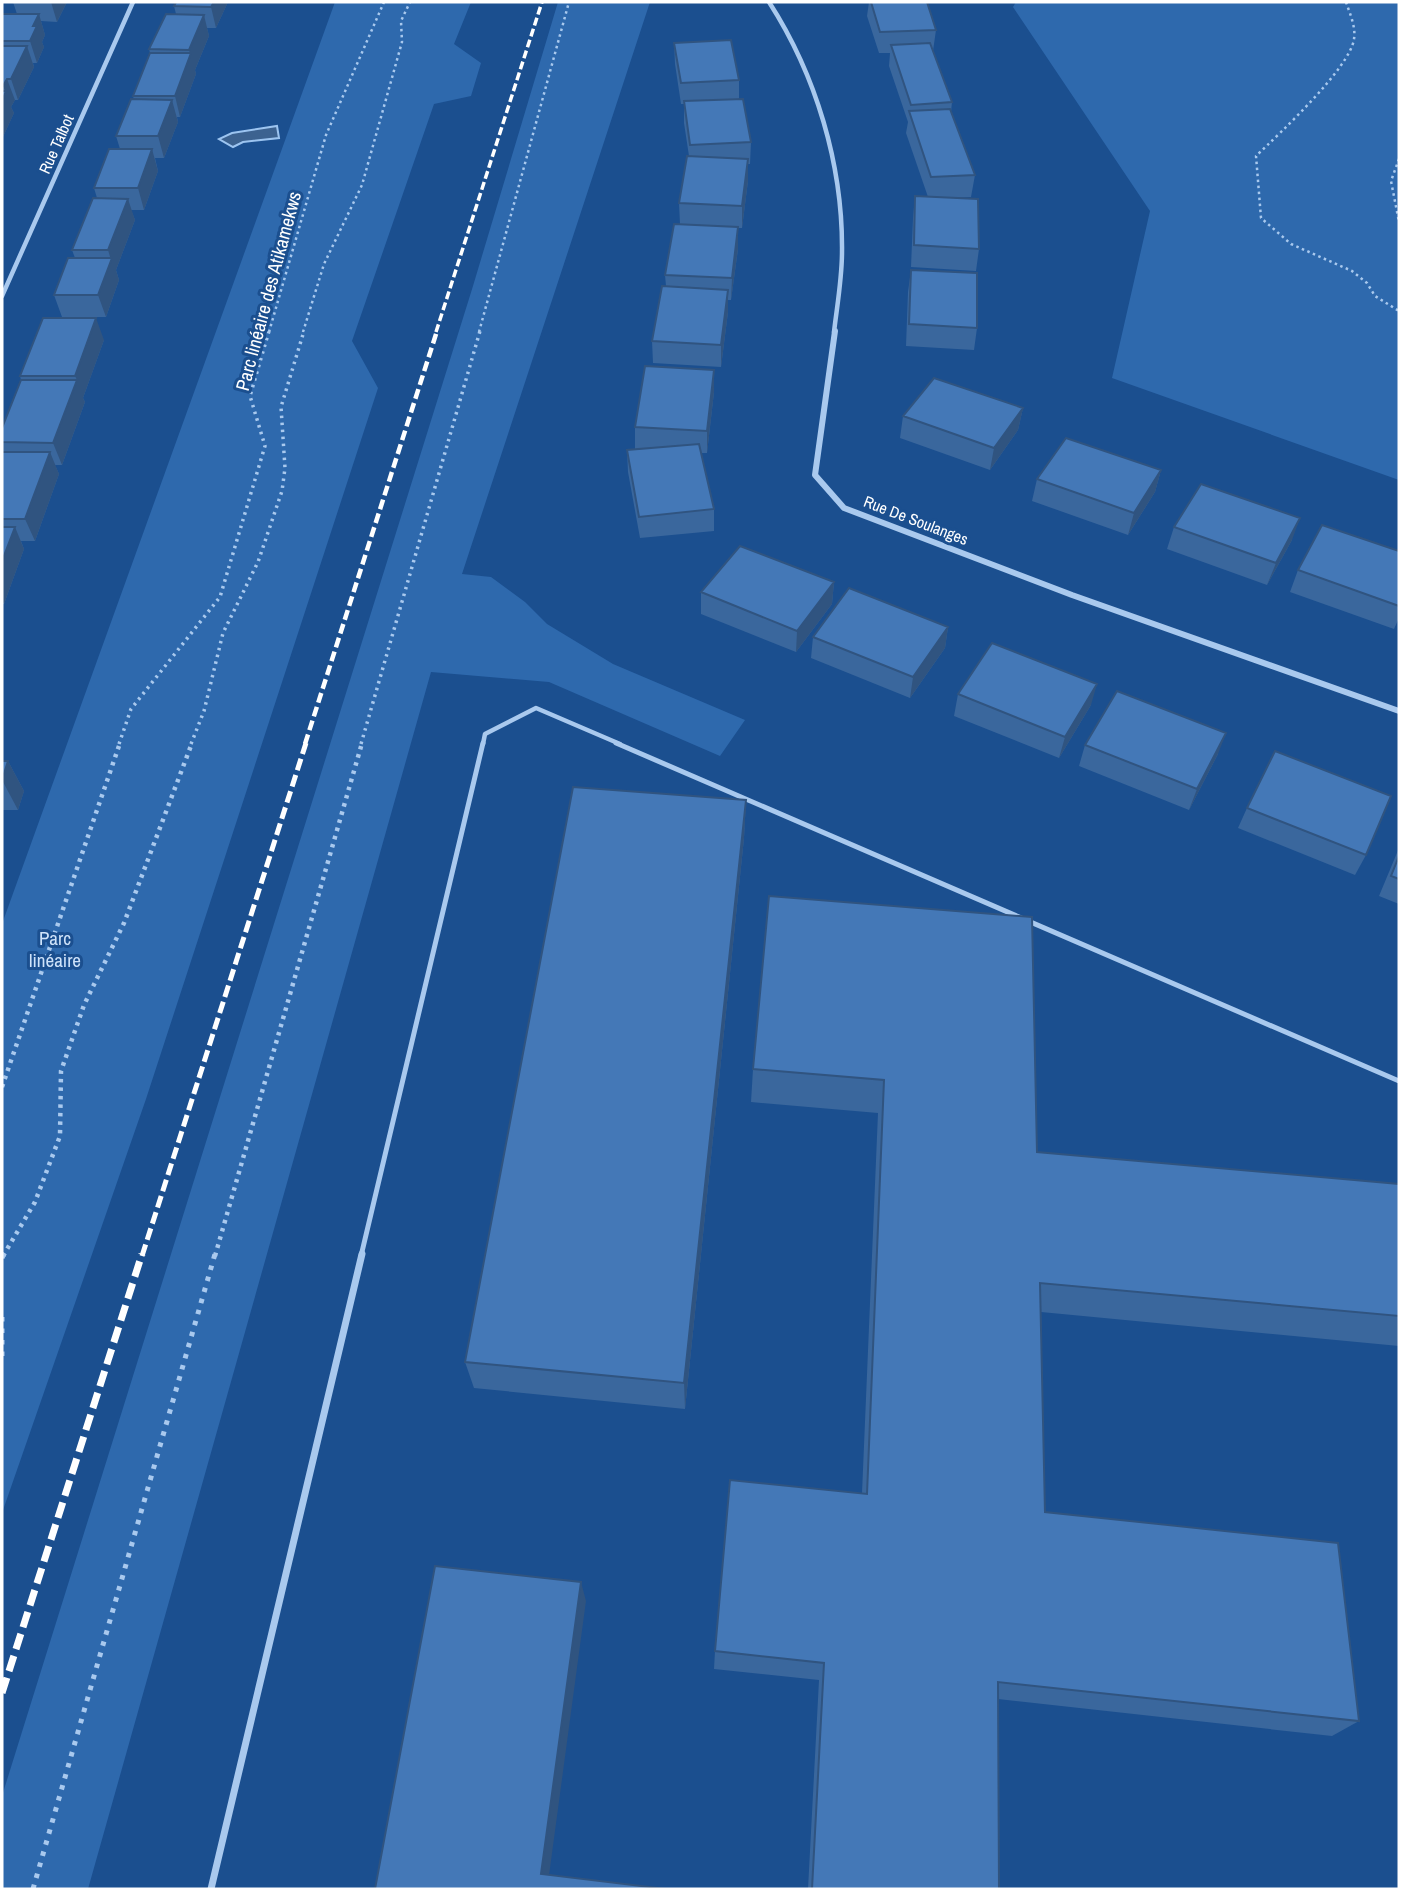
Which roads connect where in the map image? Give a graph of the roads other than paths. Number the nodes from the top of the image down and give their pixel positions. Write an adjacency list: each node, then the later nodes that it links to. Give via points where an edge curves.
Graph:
1 (133, 2): 3 (street, Rue Talbot)
2 (769, 2): 4 (street, Rue De Soulanges, via 782,19 810,83 833,160 842,244 831,374 815,475 844,508 1072,596)
3 (2, 296)
4 (1399, 711)
5 (1399, 1081): 6 (lane, via 536,708 485,734)
6 (211, 1889)

